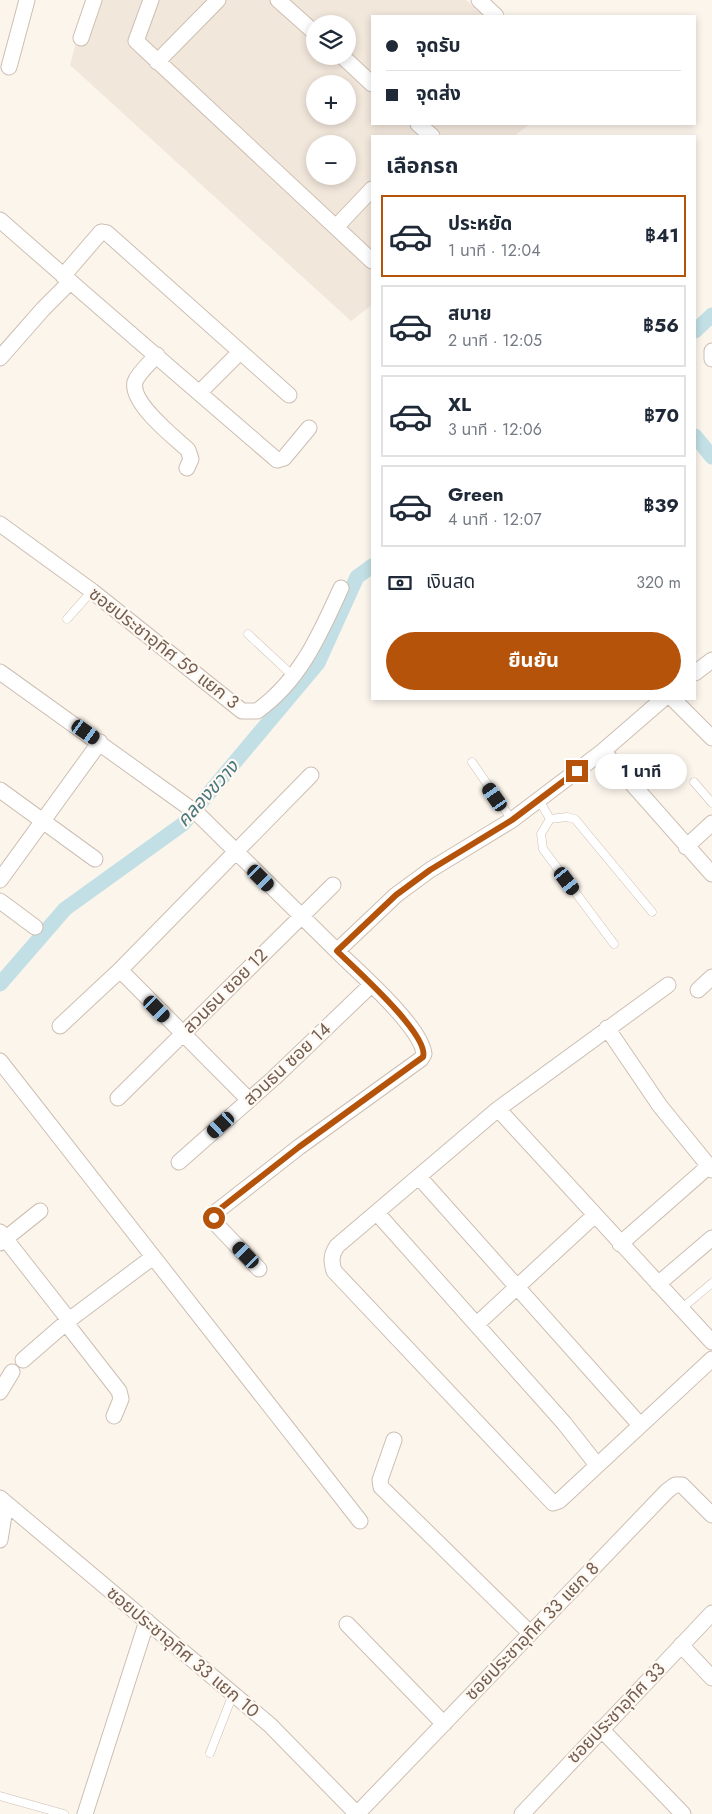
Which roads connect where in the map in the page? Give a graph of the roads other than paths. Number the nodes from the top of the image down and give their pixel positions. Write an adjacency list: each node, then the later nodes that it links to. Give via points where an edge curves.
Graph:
1 (27, 0): 12 (street)
2 (94, 0): 9 (street)
3 (151, 0): 10 (street, via 136,41)
4 (218, 0): 10 (street)
5 (278, 0): 8 (street)
6 (479, 0): 7 (street)
7 (495, 15)
8 (306, 25)
9 (81, 38)
10 (157, 62): 16 (street)
11 (352, 65): 13 (street)
12 (9, 67)
13 (371, 83)
14 (371, 190): 16 (street)
15 (0, 220): 18 (street)
16 (336, 227): 17 (street)
17 (371, 260)
18 (67, 279): 20 (street, via 101,232 107,232); 21 (street); 22 (street)
19 (712, 351): 23 (street)
20 (240, 352): 24 (street); 25 (street)
21 (157, 355): 24 (street); 27 (street, via 136,381 135,392 140,403 188,450 191,459)
22 (0, 358)
23 (712, 359)
24 (199, 393): 26 (street, via 277,460 284,458)
25 (288, 396)
26 (309, 428)
27 (187, 468)
28 (0, 524): 30 (street, ซอยประชาอุทิศ 59 แยก 3)
29 (341, 588): 36 (street, ซอยประชาอุทิศ 59 แยก 3, via 311,652)
30 (92, 591): 31 (lane); 36 (street, ซอยประชาอุทิศ 59 แยก 3, via 242,711 257,711 272,701)
31 (67, 619)
32 (248, 634): 36 (lane)
33 (712, 660): 35 (street)
34 (0, 672): 40 (street)
35 (696, 672)
36 (293, 676)
37 (662, 700): 41 (street)
38 (674, 700): 39 (street)
39 (712, 738)
40 (100, 742): 50 (street); 53 (street, via 193,811)
41 (603, 752): 46 (street); 52 (street)
42 (472, 762): 49 (lane)
43 (312, 775): 53 (street)
44 (694, 782): 47 (lane)
45 (0, 790): 50 (street)
46 (539, 800): 48 (lane); 49 (street)
47 (712, 803)
48 (550, 819): 59 (lane, via 575,819); 62 (lane, via 541,834 543,849)
49 (512, 820): 63 (street, via 430,870 396,895)
50 (42, 821): 54 (street); 56 (street)
51 (712, 823): 52 (street)
52 (686, 847): 55 (street)
53 (235, 852): 60 (street); 64 (street)
54 (95, 859)
55 (712, 874)
56 (0, 880)
57 (333, 885): 60 (street, สวนธน ซอย 12)
58 (0, 901): 61 (street)
59 (652, 912)
60 (299, 916): 63 (street); 71 (street, สวนธน ซอย 12)
61 (35, 927)
62 (614, 944)
63 (337, 951): 66 (street)
64 (120, 970): 69 (street); 71 (street)
65 (712, 977): 68 (street)
66 (371, 985): 74 (street, สวนธน ซอย 14); 86 (street, via 394,1007 421,1042 423,1057 216,1212 216,1224)
67 (668, 985): 70 (street)
68 (698, 990)
69 (60, 1026)
70 (607, 1028): 75 (street); 77 (street, via 660,1106)
71 (182, 1034): 73 (street, สวนธน ซอย 12); 74 (street)
72 (0, 1061): 85 (street)
73 (118, 1098)
74 (249, 1100): 76 (street, สวนธน ซอย 14)
75 (498, 1109): 78 (street); 81 (street)
76 (179, 1162)
77 (711, 1168): 84 (street)
78 (419, 1177): 80 (street); 89 (street)
79 (40, 1212): 82 (street)
80 (377, 1213): 92 (street); 101 (street, via 332,1253 334,1271 549,1500 559,1501)
81 (594, 1215): 84 (street); 89 (street)
82 (2, 1238): 91 (street)
83 (712, 1238): 88 (street)
84 (620, 1244): 88 (street)
85 (153, 1257): 91 (street); 104 (street)
86 (259, 1269)
87 (712, 1283): 90 (lane)
88 (658, 1284): 90 (street)
89 (518, 1288): 92 (street); 99 (street)
90 (681, 1309): 93 (street)
91 (67, 1322): 95 (street); 98 (street, via 119,1391 121,1398)
92 (477, 1324): 101 (street)
93 (712, 1342)
94 (712, 1359): 99 (street)
95 (23, 1360)
96 (12, 1372): 97 (street)
97 (0, 1392)
98 (114, 1416)
99 (640, 1425): 101 (street)
100 (394, 1440): 109 (street, via 380,1480 381,1487)
101 (597, 1464)
102 (3, 1501): 105 (street); 107 (street, ซอยประชาอุทิศ 33 แยก 10)
103 (712, 1515): 109 (street, ซอยประชาอุทิศ 33 แยก 8, via 682,1485 675,1485)
104 (360, 1521)
105 (0, 1540)
106 (712, 1613): 110 (street, ซอยประชาอุทิศ 33)
107 (147, 1621): 112 (street, ซอยประชาอุทิศ 33 แยก 10); 119 (street)
108 (347, 1624): 113 (street)
109 (530, 1633): 113 (street, ซอยประชาอุทิศ 33 แยก 8)
110 (681, 1645): 111 (street); 114 (street, ซอยประชาอุทิศ 33)
111 (712, 1678)
112 (233, 1694): 115 (lane); 117 (street, ซอยประชาอุทิศ 33 แยก 10, via 270,1725)
113 (444, 1724): 120 (street, ซอยประชาอุทิศ 33 แยก 8)
114 (601, 1730): 121 (street, ซอยประชาอุทิศ 33); 122 (street)
115 (210, 1753)
116 (0, 1796): 118 (lane)
117 (343, 1808): 120 (street, ซอยประชาอุทิศ 33 แยก 10)
118 (64, 1814)
119 (85, 1814)
120 (357, 1814)
121 (522, 1814)
122 (683, 1814)

